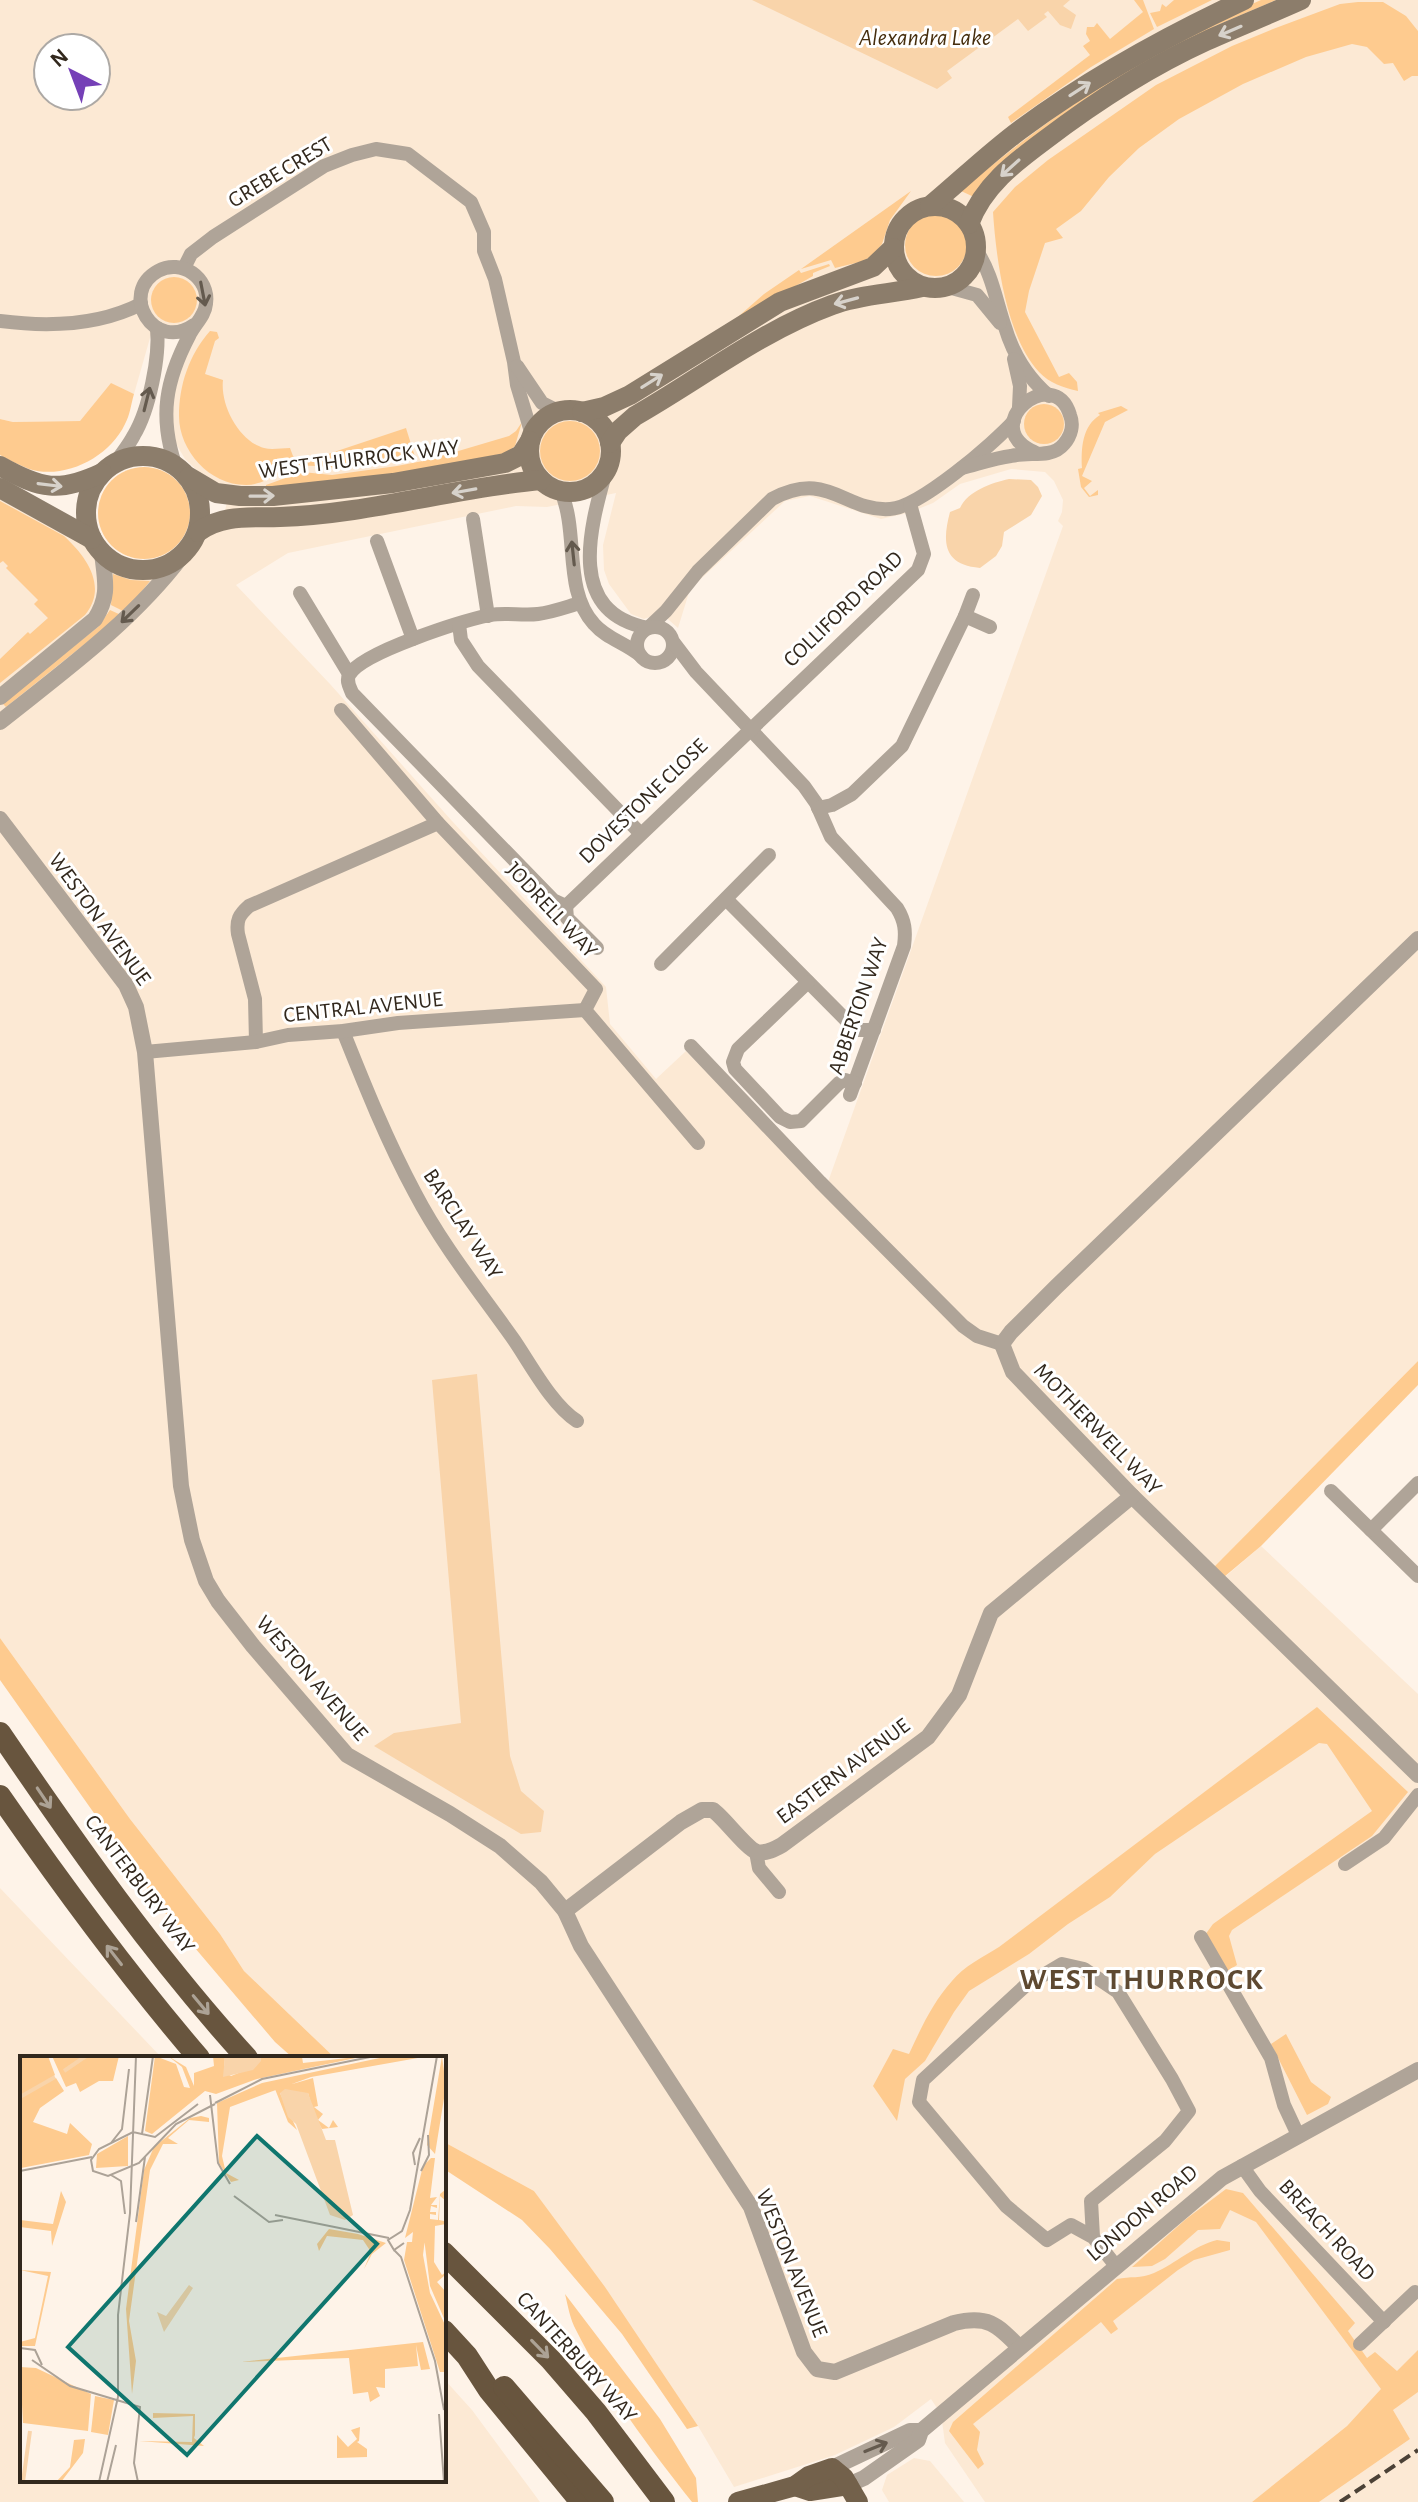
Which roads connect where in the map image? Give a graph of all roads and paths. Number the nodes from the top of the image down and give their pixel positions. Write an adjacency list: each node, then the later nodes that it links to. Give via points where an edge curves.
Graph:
1 (1244, 0): 3 (main road, one-way to 1, via 1058,103 1150,46)
2 (1301, 0): 4 (main road, one-way to 4, via 1159,66 1073,120 998,179)
3 (930, 206): 4 (main road, via 952,210); 5 (main road, via 905,218)
4 (969, 224): 6 (main road)
5 (893, 248): 8 (main road, via 901,272); 18 (main road, one-way to 5, via 630,395 780,302 873,267)
6 (976, 250): 9 (main road, via 968,273); 14 (street, via 986,265)
7 (184, 268): 10 (street, via 166,267 149,277); 12 (street, one-way to 12, via 197,276 207,297); 15 (street, GREBE CREST, via 191,254 213,237 324,166 376,149 408,154 471,202 484,232 484,251)
8 (922, 287): 9 (main road); 21 (main road, one-way to 21, via 836,304 779,328 635,416)
9 (948, 287): 14 (street, via 977,295)
10 (141, 304): 11 (street, via 100,319); 13 (street)
11 (0, 321)
12 (194, 325): 13 (street, via 173,333); 27 (street, via 175,365 164,418 167,440)
13 (157, 328): 24 (street, one-way to 13, via 136,434 144,413 159,349)
14 (1008, 336): 16 (street, via 1032,381); 19 (street, via 1020,386)
15 (514, 362): 17 (street, GREBE CREST, via 536,397); 20 (street, GREBE CREST)
16 (1049, 396): 19 (street, via 1028,399); 22 (street, via 1070,413 1070,435 1057,450)
17 (560, 412): 18 (main road); 20 (main road, via 544,420)
18 (582, 412): 21 (main road, via 598,422)
19 (1016, 414): 22 (street, via 1017,438); 26 (street, via 998,438)
20 (531, 438): 27 (main road, WEST THURROCK WAY, one-way to 20, via 216,493 317,493 505,463 521,455); 28 (main road, via 531,464)
21 (610, 443): 25 (main road)
22 (1034, 452): 26 (street)
23 (0, 466): 24 (main road, one-way to 24, via 54,486 77,485)
24 (109, 467): 27 (main road, via 145,455); 35 (main road, via 86,504 86,521)
25 (607, 467): 30 (main road, via 593,485); 45 (street, via 588,555 591,578 607,608 628,624)
26 (958, 470): 31 (street)
27 (182, 471): 33 (main road, via 200,504)
28 (541, 480): 30 (main road); 33 (main road, WEST THURROCK WAY, one-way to 33, via 333,514 225,520)
29 (0, 488): 35 (main road)
30 (561, 491): 40 (street, one-way to 30, via 570,519)
31 (910, 504): 37 (street, via 880,509 827,491 784,493); 55 (street, COLLIFORD ROAD, via 924,554 918,570)
32 (473, 519): 41 (street)
33 (198, 532): 36 (main road)
34 (377, 541): 47 (street)
35 (97, 546): 36 (main road, via 123,567 139,570 165,566); 52 (street, via 107,593 104,605 95,619)
36 (182, 556): 54 (street, one-way to 54, via 129,617)
37 (684, 587): 45 (street); 46 (street, via 674,612)
38 (300, 593): 51 (street)
39 (973, 595): 42 (street)
40 (580, 603): 41 (street, via 539,614); 48 (street, via 601,631)
41 (488, 616): 43 (street)
42 (965, 616): 44 (street); 56 (street, via 902,746 852,794)
43 (459, 624): 47 (street); 59 (street, via 461,640 478,666)
44 (990, 627)
45 (648, 628): 46 (street, via 659,627); 48 (street, via 637,644)
46 (672, 638): 49 (street, via 672,653); 50 (street, ABBERTON WAY)
47 (413, 639): 51 (street)
48 (641, 656): 49 (street)
49 (659, 663): 50 (street)
50 (696, 672): 55 (street, ABBERTON WAY)
51 (349, 674): 62 (street, via 352,693 553,900)
52 (0, 697)
53 (341, 710): 58 (street)
54 (0, 722)
55 (750, 728): 56 (street, ABBERTON WAY); 59 (street, DOVESTONE CLOSE)
56 (818, 808): 68 (street, ABBERTON WAY, via 831,837 897,908 905,925 904,946)
57 (0, 819): 72 (street, WESTON AVENUE, via 132,996)
58 (438, 823): 67 (street, JODRELL WAY, via 596,989); 70 (street, via 239,915 238,934 255,999)
59 (640, 833): 62 (street, DOVESTONE CLOSE)
60 (769, 855): 61 (street)
61 (726, 899): 65 (street); 66 (street)
62 (566, 906): 64 (street, via 567,918)
63 (1418, 939): 74 (street)
64 (597, 948)
65 (661, 964)
66 (808, 982): 68 (street, via 858,1030); 68 (street, ABBERTON WAY, via 738,1049 733,1062 780,1117 801,1121 839,1083 847,1080 852,1089)
67 (585, 1010): 69 (street, CENTRAL AVENUE); 73 (street)
68 (874, 1030)
69 (343, 1031): 70 (street, CENTRAL AVENUE); 75 (street, BARCLAY WAY, via 415,1194 539,1377)
70 (256, 1042): 72 (street, CENTRAL AVENUE)
71 (691, 1046): 74 (street, via 963,1326)
72 (145, 1052): 88 (street, WESTON AVENUE, via 181,1486 206,1581 253,1646 347,1755 500,1846)
73 (698, 1143)
74 (1002, 1344): 78 (street, MOTHERWELL WAY, via 1013,1372)
75 (577, 1421)
76 (1418, 1483): 79 (street)
77 (1331, 1491): 79 (street)
78 (1132, 1496): 82 (street, MOTHERWELL WAY); 85 (street, EASTERN AVENUE, via 991,1613 959,1695 928,1737 782,1845)
79 (1371, 1530): 80 (street)
80 (1418, 1576)
81 (0, 1733): 91 (highway, CANTERBURY WAY, one-way to 91, via 112,1893)
82 (1418, 1775)
83 (1418, 1795): 86 (street, via 1384,1838)
84 (0, 1796): 90 (highway, one-way to 84, via 98,1934)
85 (756, 1852): 87 (street, via 759,1868); 88 (street, via 713,1810 702,1810)
86 (1345, 1864)
87 (779, 1892)
88 (565, 1911): 102 (street, WESTON AVENUE, via 581,1946 751,2207 804,2352 817,2369 835,2372 973,2319 992,2322)
89 (1201, 1937): 93 (street, via 1271,2058)
90 (197, 2056)
91 (245, 2056)
92 (1418, 2070): 93 (street, LONDON ROAD)
93 (1298, 2135): 94 (street, LONDON ROAD)
94 (1242, 2166): 97 (street, LONDON ROAD); 99 (street, BREACH ROAD)
95 (1093, 2237): 95 (street, via 1071,2225 1047,2240 1006,2206 919,2102 923,2080 1025,1986 1062,1964 1084,1969 1118,1992 1189,2111 1165,2141 1091,2201); 97 (street)
96 (446, 2255): 110 (highway, CANTERBURY WAY, one-way to 110, via 551,2360)
97 (1116, 2266): 102 (street, LONDON ROAD)
98 (1415, 2292): 99 (street)
99 (1384, 2322): 101 (street)
100 (446, 2333): 103 (highway)
101 (1360, 2344)
102 (1019, 2347): 104 (street, LONDON ROAD)
103 (467, 2356): 108 (highway); 109 (highway, via 499,2381)
104 (921, 2431): 105 (street, LONDON ROAD, one-way to 104, via 910,2431); 107 (street, LONDON ROAD, via 918,2440 864,2478)
105 (832, 2468): 106 (main road, LONDON ROAD); 107 (main road)
106 (795, 2486): 107 (main road, LONDON ROAD); 111 (main road, LONDON ROAD)
107 (853, 2493)
108 (581, 2502)
109 (603, 2502)
110 (664, 2502)
111 (738, 2502)

